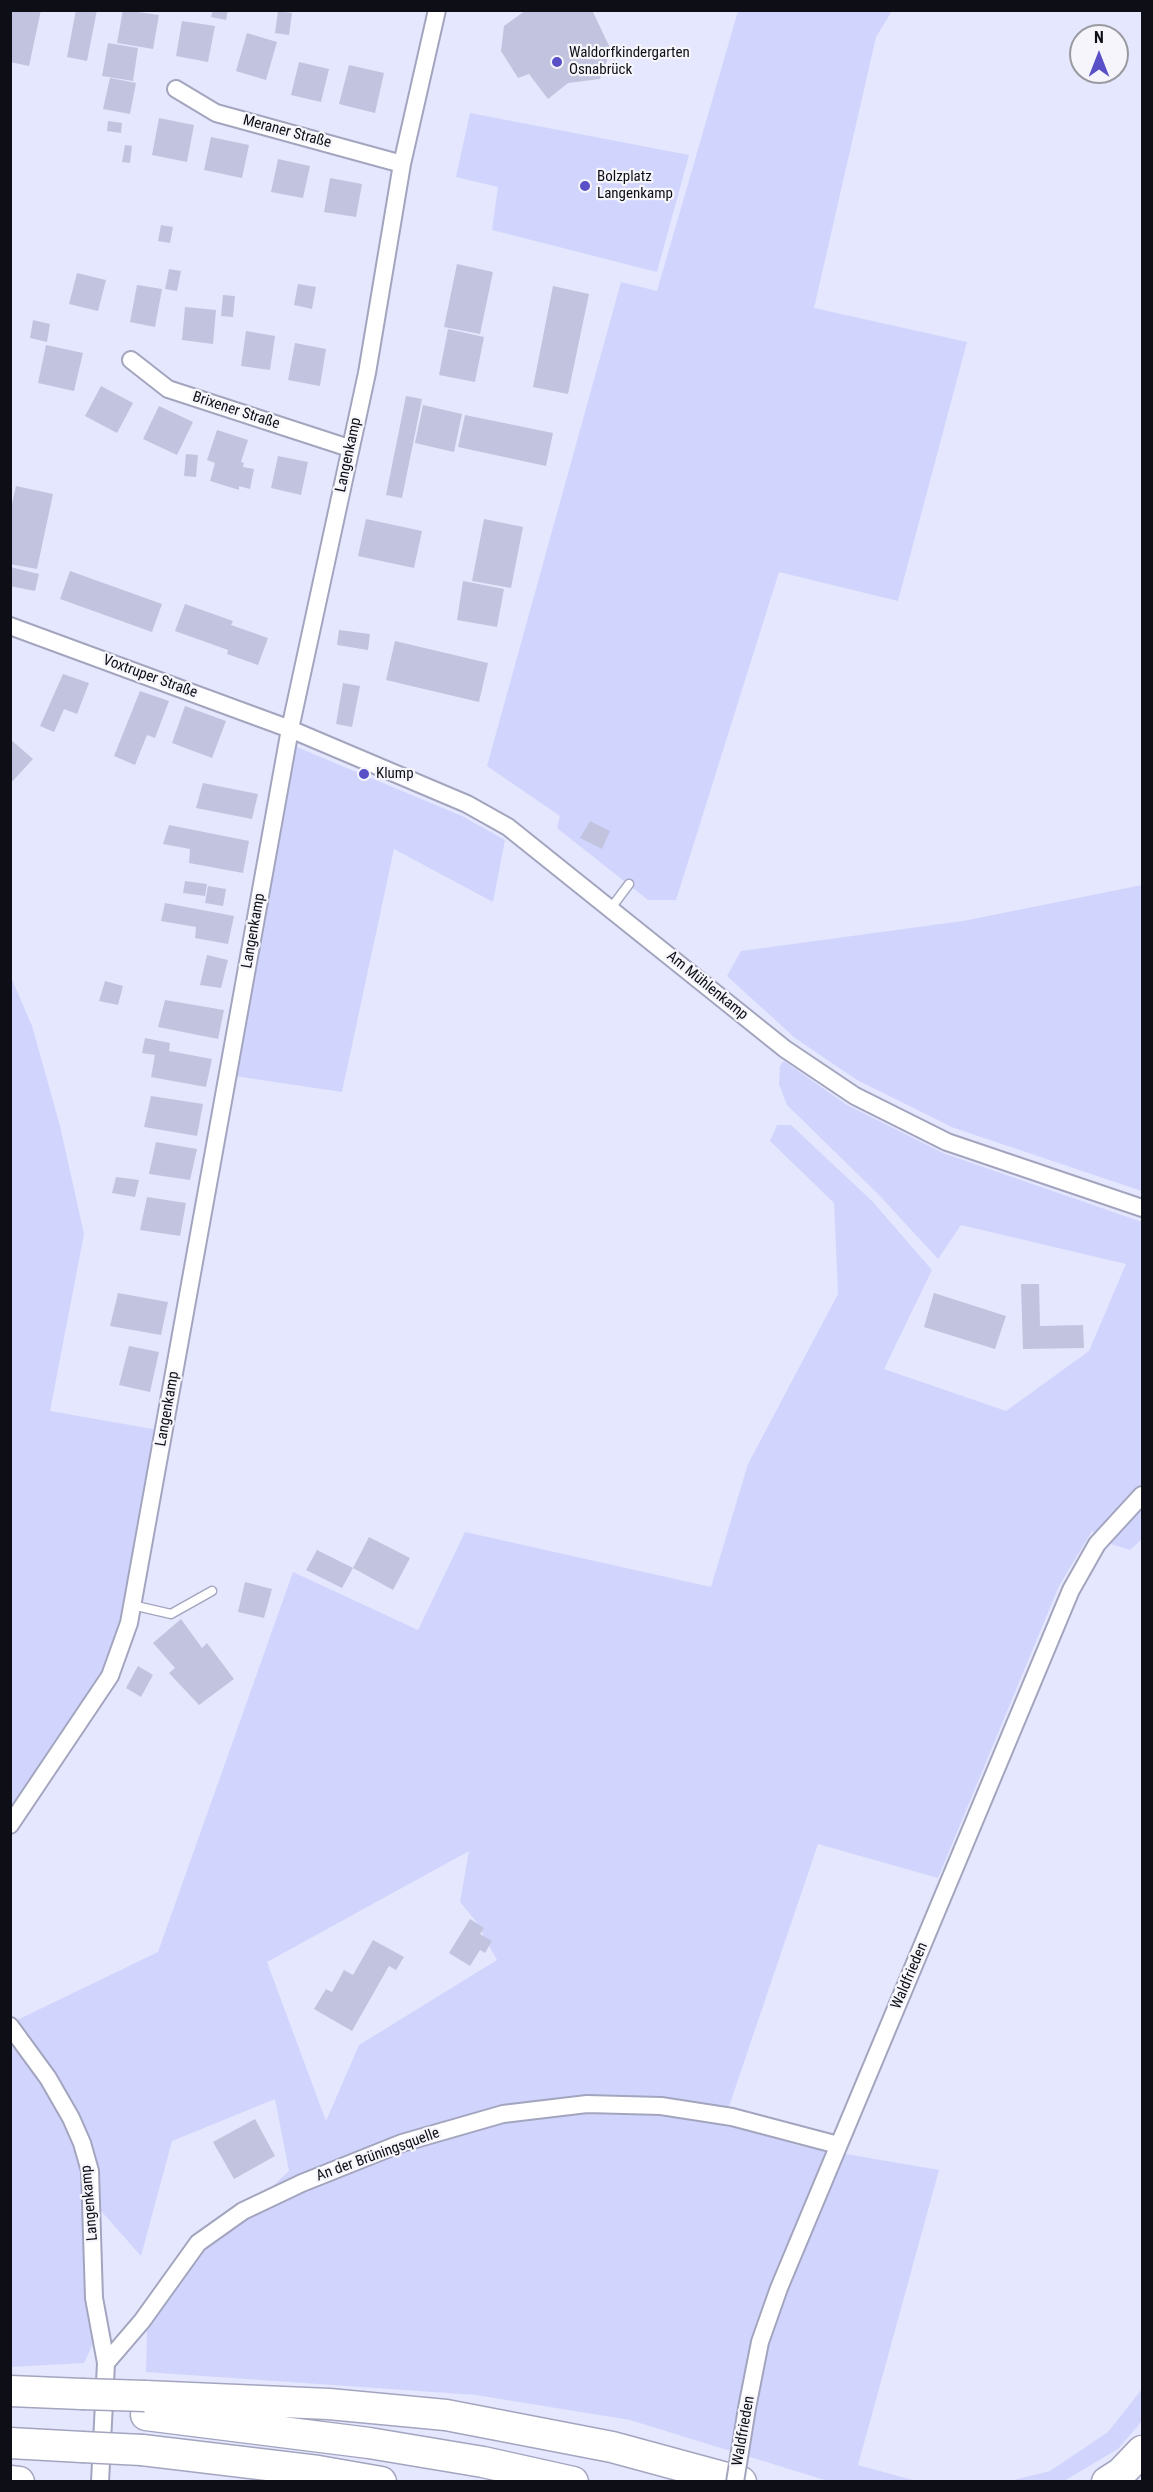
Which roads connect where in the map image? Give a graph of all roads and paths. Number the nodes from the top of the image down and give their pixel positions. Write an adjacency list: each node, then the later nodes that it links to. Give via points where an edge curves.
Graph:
1 (437, 10): 3 (street, Langenkamp)
2 (176, 89): 3 (street, Meraner Straße, via 216,113)
3 (402, 164): 5 (street, Langenkamp, via 367,373)
4 (131, 360): 5 (street, Brixener Straße, via 168,389)
5 (349, 448): 7 (street, Langenkamp)
6 (10, 626): 7 (street, Voxtruper Straße)
7 (290, 729): 9 (street, Am Mühlenkamp, via 476,809 508,827); 13 (street, Langenkamp)
8 (629, 884): 9 (lane)
9 (611, 908): 10 (street, Am Mühlenkamp, via 784,1049 855,1096 947,1142)
10 (1143, 1208)
11 (1143, 1495): 16 (street, Waldfrieden, via 1097,1544 1071,1590)
12 (212, 1591): 13 (lane, via 171,1614)
13 (132, 1605): 14 (street, Langenkamp, via 110,1676)
14 (10, 1825)
15 (10, 2026): 17 (street, Langenkamp, via 48,2078 78,2134 90,2171 94,2298)
16 (838, 2145): 17 (street, An der Brüningsquelle, via 732,2117 661,2106 587,2104 503,2114 402,2143 243,2211 198,2242 142,2321); 29 (street, Waldfrieden, bridge, via 760,2342)
17 (106, 2363): 26 (street)
18 (10, 2391): 19 (highway)
19 (82, 2402): 20 (highway); 21 (highway)
20 (143, 2405): 28 (highway, via 483,2462); 30 (highway, via 329,2404 435,2414 612,2447)
21 (10, 2407)
22 (10, 2443): 27 (highway, bridge, via 142,2450)
23 (1143, 2451): 31 (highway)
24 (10, 2481): 25 (highway)
25 (19, 2481)
26 (100, 2481)
27 (381, 2481)
28 (573, 2481)
29 (735, 2481)
30 (741, 2481)
31 (1107, 2481)

